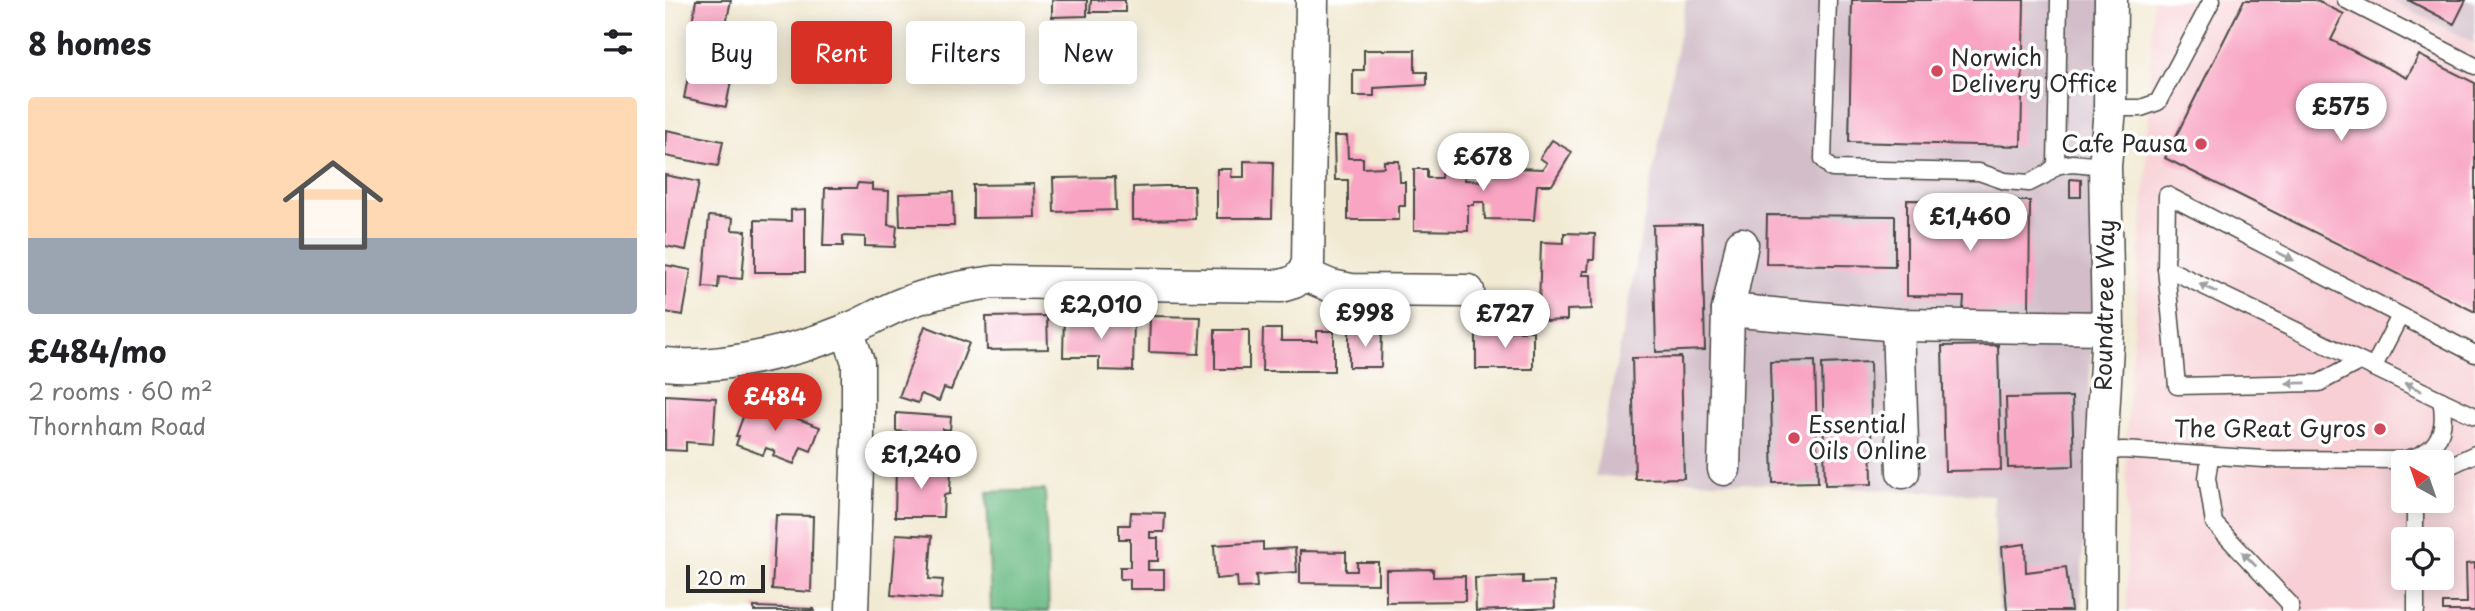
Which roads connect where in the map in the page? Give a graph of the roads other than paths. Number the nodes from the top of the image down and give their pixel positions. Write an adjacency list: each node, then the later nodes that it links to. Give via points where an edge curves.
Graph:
1 (1312, 0): 13 (street, via 1308,263)
2 (1828, 0): 9 (lane, via 1823,159 1832,169 1979,172 2029,183)
3 (2059, 0): 9 (lane)
4 (2111, 0): 8 (street, Roundtree Way)
5 (2212, 0): 8 (lane, via 2158,102 2141,108)
6 (2346, 0): 7 (lane)
7 (2475, 66)
8 (2110, 108): 10 (street, Roundtree Way)
9 (2056, 166): 10 (lane)
10 (2105, 166): 18 (street, Roundtree Way)
11 (1742, 244): 15 (street)
12 (2166, 268): 16 (lane, one-way to 16, via 2167,195); 22 (lane, one-way to 12); 22 (lane, one-way to 12, via 2319,383 2177,386)
13 (1303, 274): 14 (street, via 1351,290); 19 (street, via 1281,286 994,282 956,287 905,303)
14 (1468, 291)
15 (1728, 310): 17 (street); 31 (street)
16 (2400, 316): 20 (lane); 22 (lane)
17 (1898, 325): 18 (street); 32 (street)
18 (2108, 328): 26 (street, Roundtree Way)
19 (847, 330): 21 (street, via 783,352 732,362); 34 (street, via 858,362)
20 (2475, 354)
21 (665, 364)
22 (2366, 365): 23 (lane, one-way to 22)
23 (2441, 400): 24 (lane); 25 (lane, via 2443,428)
24 (2475, 416)
25 (2428, 450)
26 (2101, 452): 28 (lane); 35 (street, Roundtree Way)
27 (2475, 454): 30 (lane)
28 (2210, 457): 29 (lane); 36 (lane, one-way to 28, via 2290,604 2214,523 2207,478)
29 (2391, 463)
30 (2454, 464)
31 (1724, 470)
32 (1903, 472)
33 (2416, 590): 37 (lane)
34 (852, 611)
35 (2100, 611)
36 (2290, 611)
37 (2416, 611)

